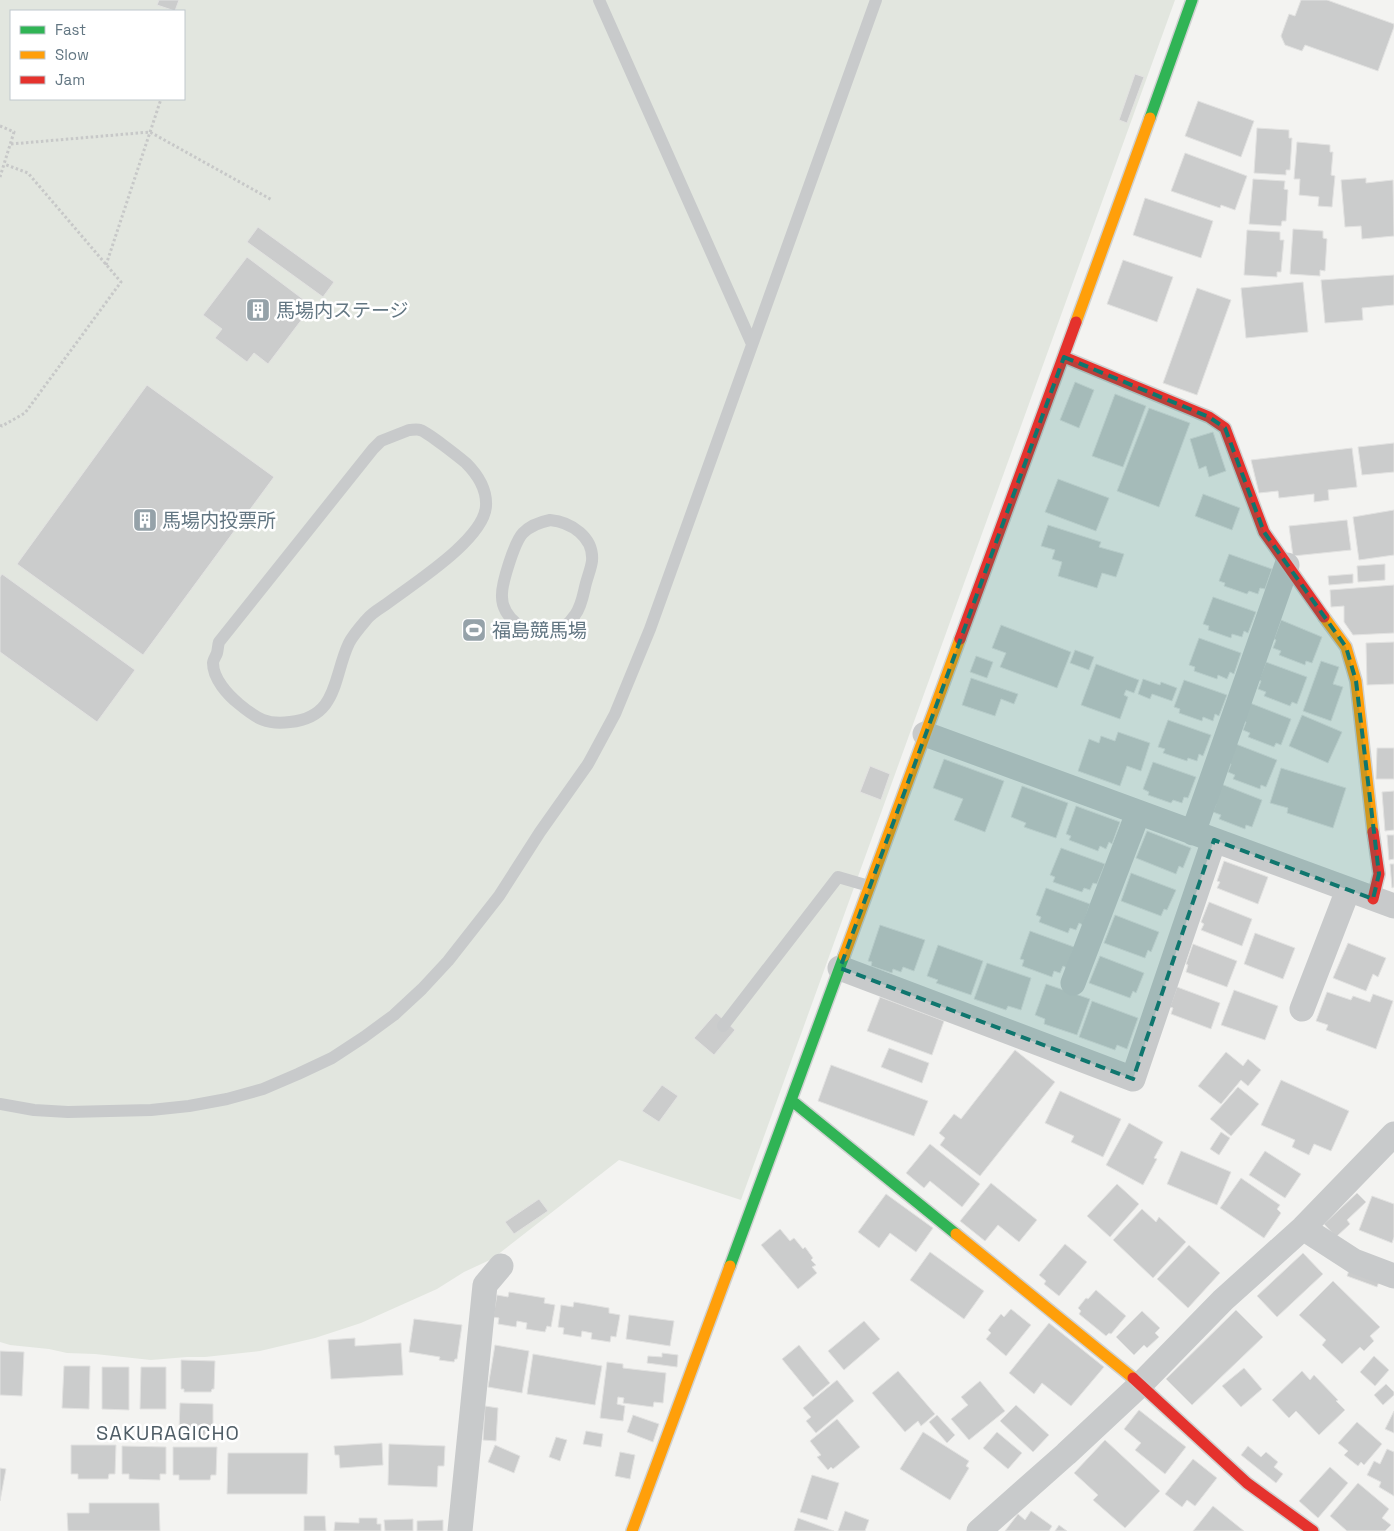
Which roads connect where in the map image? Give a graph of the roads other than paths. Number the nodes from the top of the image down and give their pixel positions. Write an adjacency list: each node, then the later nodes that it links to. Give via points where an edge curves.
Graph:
1 (599, 0): 4 (lane)
2 (876, 0): 4 (lane)
3 (1192, 0): 5 (street)
4 (752, 344): 20 (lane, via 650,629 615,714 588,764 499,896 422,989 364,1038 332,1058 263,1089 227,1099 151,1110 68,1112)
5 (1064, 358): 7 (street, via 1209,417 1225,428 1264,532); 9 (street)
6 (374, 449): 6 (lane, via 219,642 213,663 219,682 238,703 268,723 298,721 322,708 331,697 350,642 368,618 468,540 481,522 486,507 478,477 464,462 421,430 393,435)
7 (1287, 565): 11 (street); 14 (street, via 1346,647 1356,681)
8 (580, 605): 8 (lane, via 592,560 586,539 579,531 560,521 550,520 531,526 517,540 503,586 502,598 511,620 521,628 544,634 567,625)
9 (925, 734): 10 (street); 12 (street)
10 (1138, 813): 11 (street); 16 (street)
11 (1203, 837): 13 (street); 15 (street, via 1133,1079)
12 (869, 886): 15 (street); 18 (lane, via 838,877)
13 (1348, 890): 14 (street); 17 (street)
14 (1383, 902)
15 (840, 968): 19 (street)
16 (1073, 982)
17 (1302, 1009)
18 (723, 1026)
19 (791, 1100): 25 (street); 27 (street)
20 (0, 1104)
21 (1394, 1134): 22 (street)
22 (1303, 1228): 24 (street, via 1354,1261); 25 (street, via 1223,1300)
23 (501, 1266): 26 (street, via 485,1285)
24 (1394, 1276)
25 (1141, 1384): 28 (street); 29 (street, via 1247,1483)
26 (460, 1531)
27 (632, 1531)
28 (979, 1531)
29 (1312, 1531)

